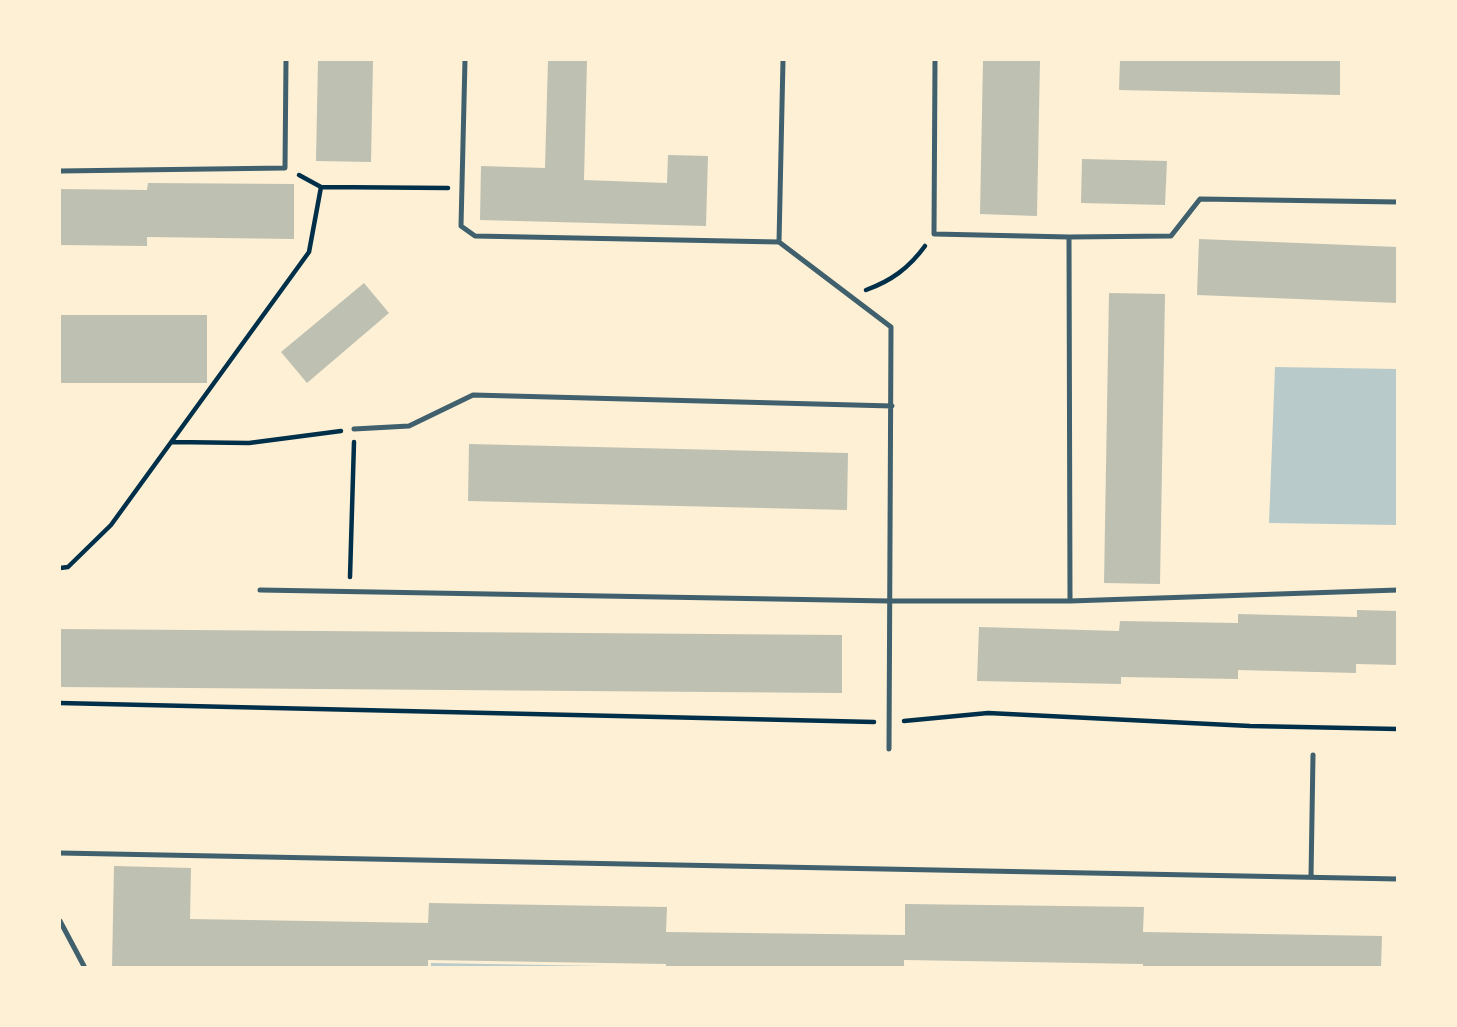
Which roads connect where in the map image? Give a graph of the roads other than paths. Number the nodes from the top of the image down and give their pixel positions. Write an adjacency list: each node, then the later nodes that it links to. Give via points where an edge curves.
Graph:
1 (286, 60): 5 (lane, via 285,168)
2 (465, 60): 8 (lane, via 461,226 475,236)
3 (783, 60): 8 (lane)
4 (935, 60): 7 (lane, via 934,234)
5 (60, 171)
6 (1398, 202): 7 (lane, via 1200,199 1171,236)
7 (1069, 237): 14 (lane)
8 (779, 242): 9 (lane, via 891,327)
9 (891, 406): 10 (lane, via 473,395 410,426); 13 (lane)
10 (354, 429)
11 (260, 590): 13 (lane)
12 (1398, 590): 14 (lane)
13 (889, 601): 14 (lane); 15 (lane)
14 (1070, 601)
15 (890, 749)
16 (1313, 755): 18 (lane)
17 (60, 853): 18 (lane)
18 (1311, 877): 19 (lane)
19 (1398, 879)
20 (60, 921): 21 (lane)
21 (85, 968)

